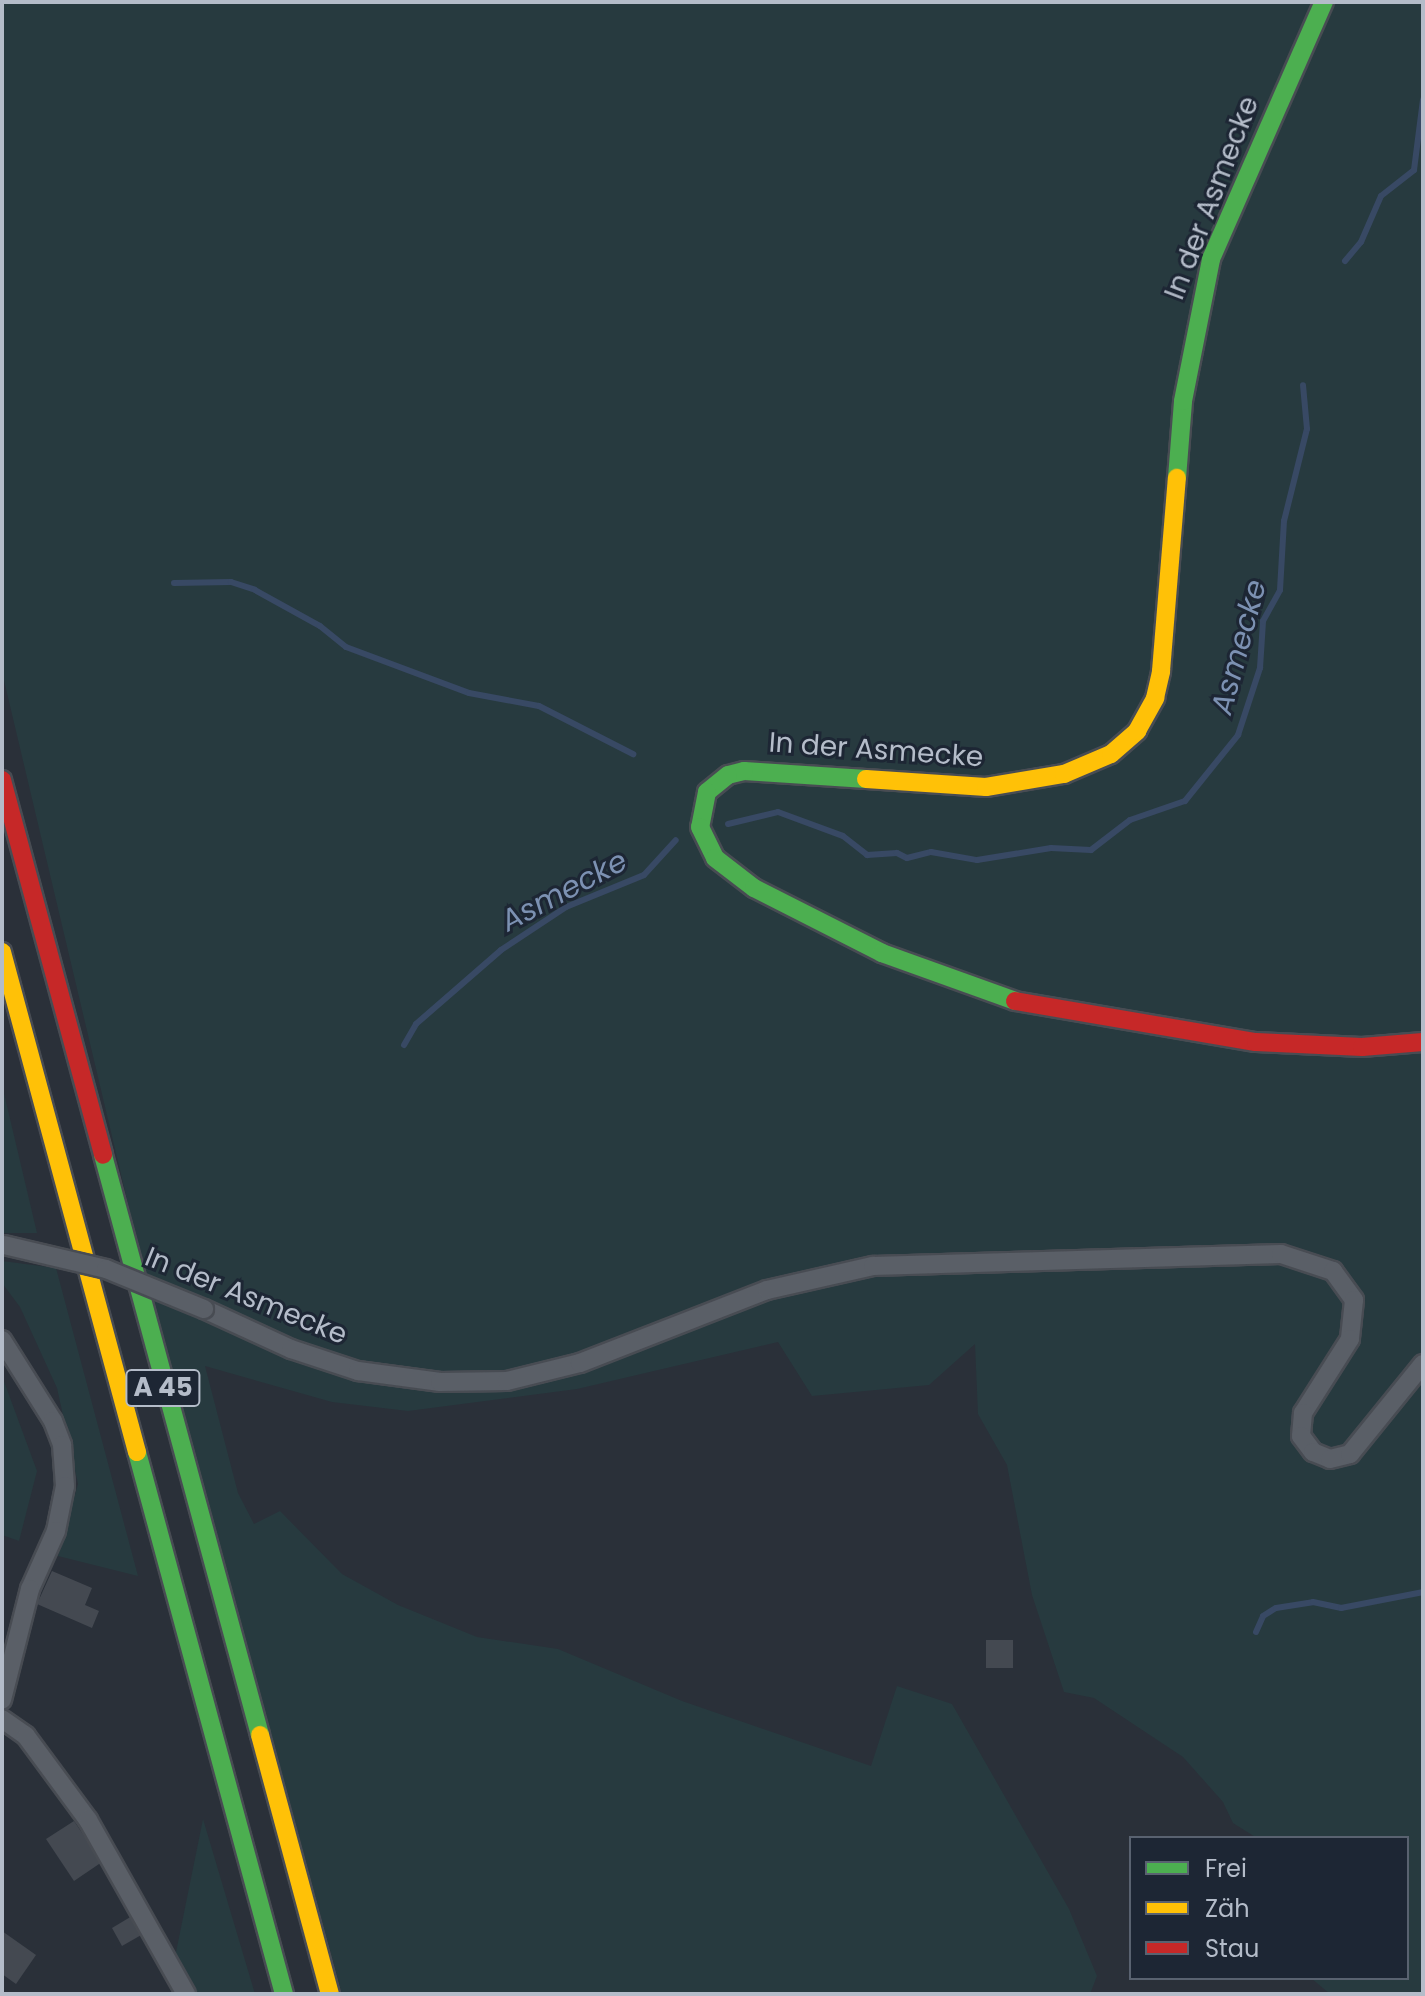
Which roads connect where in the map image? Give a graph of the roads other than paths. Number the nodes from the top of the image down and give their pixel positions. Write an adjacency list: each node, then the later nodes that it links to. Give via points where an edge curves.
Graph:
1 (1324, 2): 4 (main road, In der Asmecke, via 1211,259 1199,301 1183,401 1161,671 1155,698 1137,731 1111,754 1064,774 986,787 744,771 728,775 707,792 700,827 715,858 754,888 882,953 1019,1003 1256,1042 1362,1047)
2 (2, 780): 12 (main road, A 45)
3 (2, 952): 11 (main road, A 45)
4 (1423, 1042)
5 (3, 1245): 7 (street, In der Asmecke, bridge, via 106,1269 291,1349 358,1371 440,1382 507,1381 580,1363 767,1290 861,1268 1281,1254 1333,1271 1354,1300 1350,1339 1303,1413 1301,1436 1313,1452 1330,1459 1350,1454)
6 (2, 1340): 8 (street, via 53,1421 62,1445 65,1486 56,1531 30,1589)
7 (1423, 1364)
8 (2, 1700)
9 (2, 1719): 10 (street, via 26,1736 88,1820)
10 (186, 1994)
11 (284, 1994)
12 (330, 1994)

